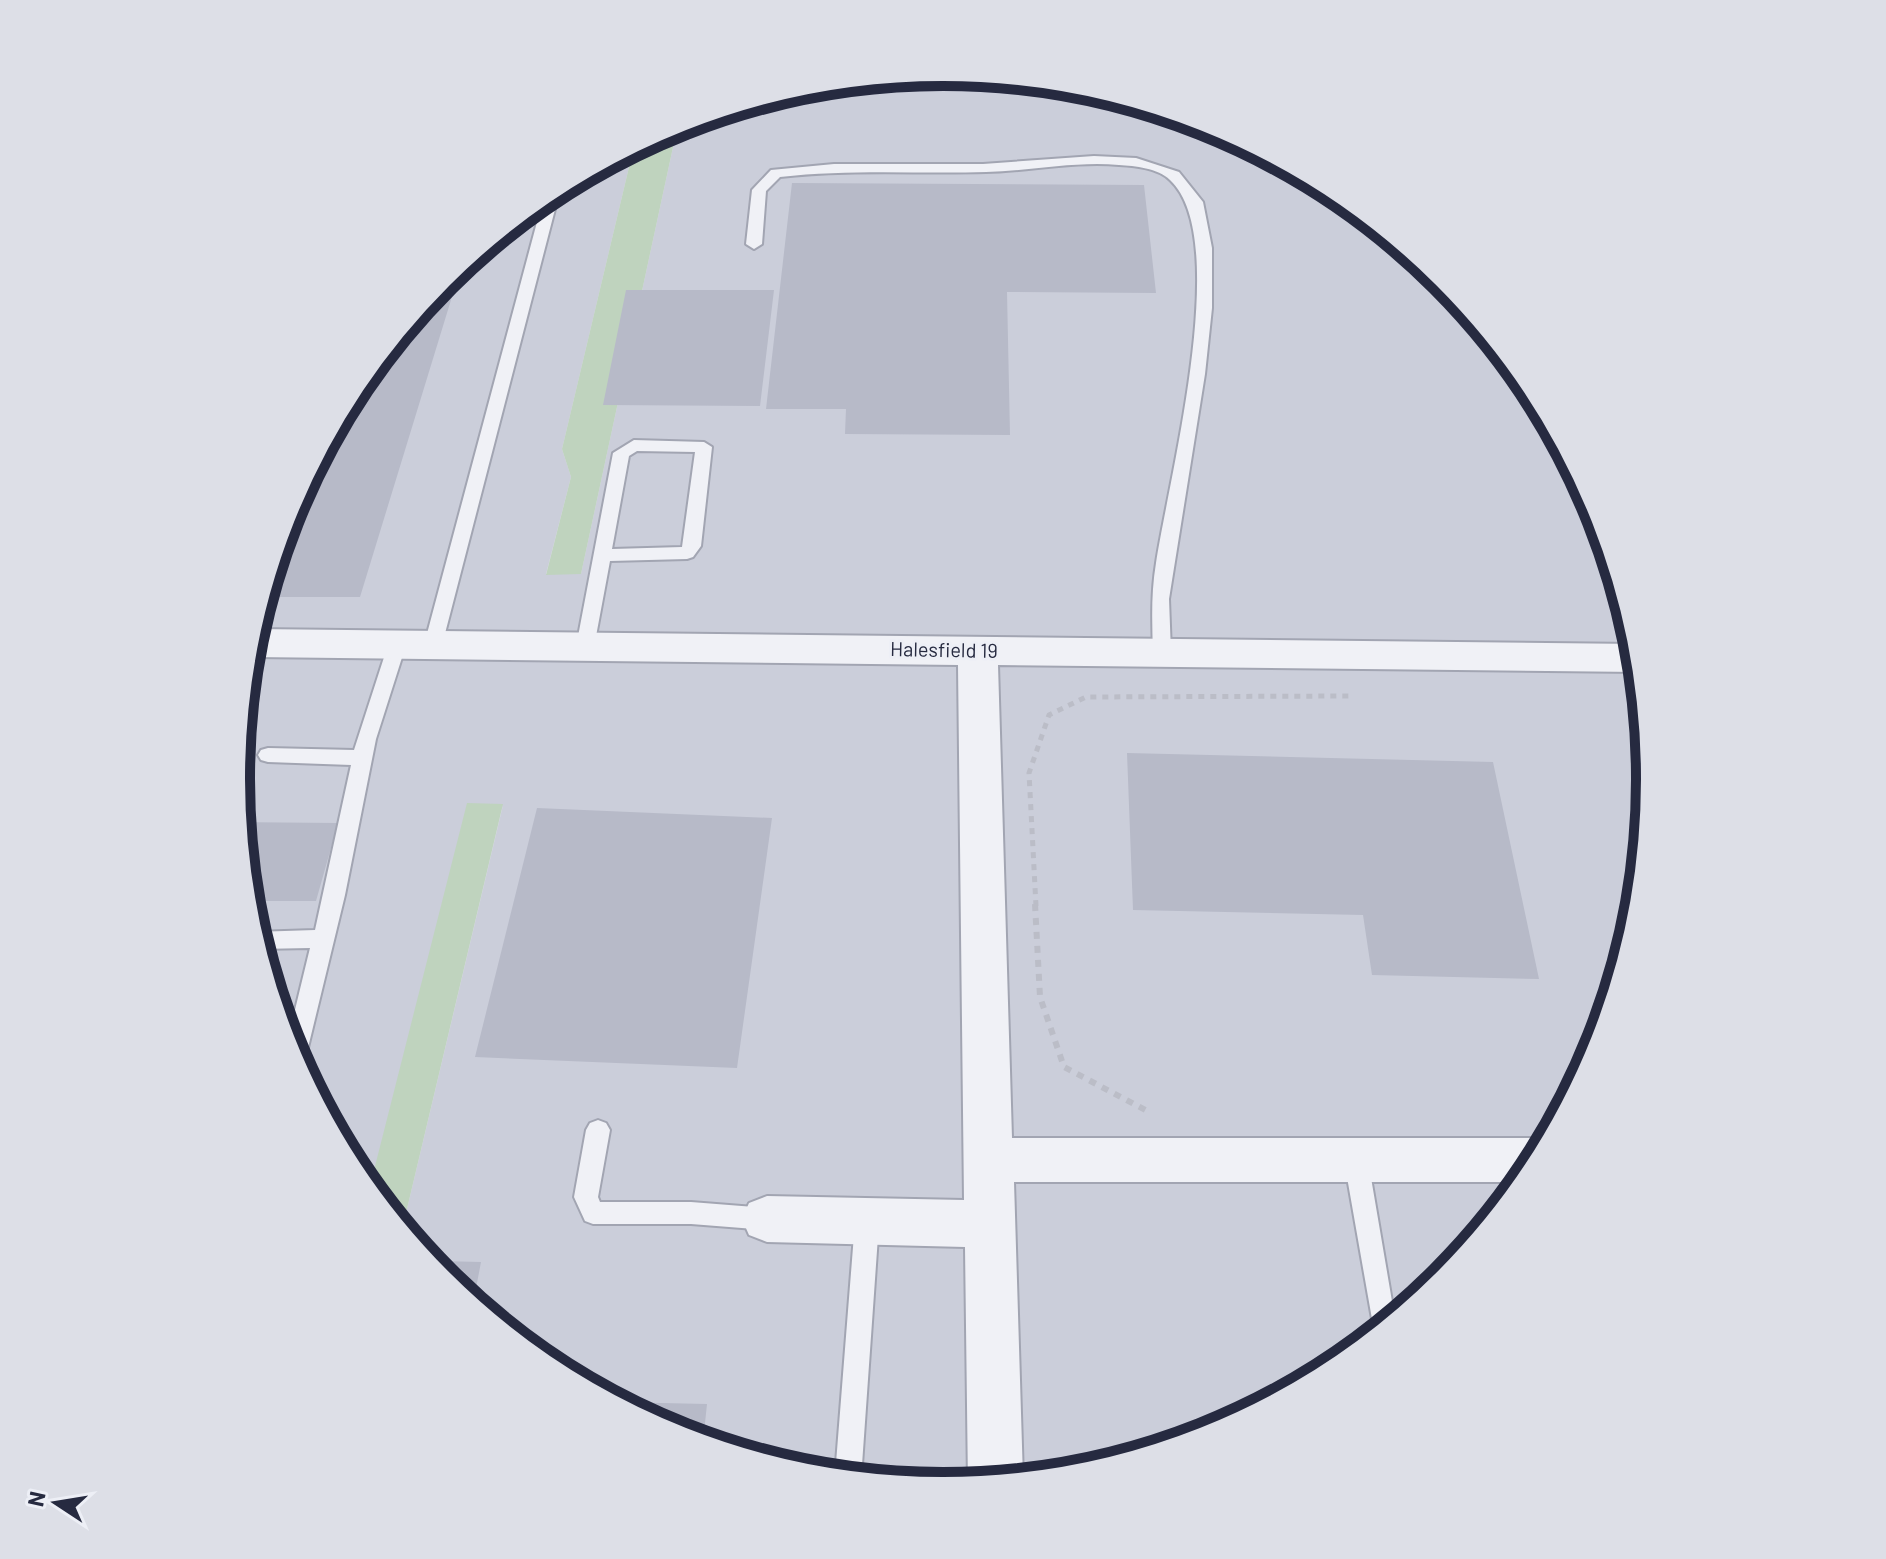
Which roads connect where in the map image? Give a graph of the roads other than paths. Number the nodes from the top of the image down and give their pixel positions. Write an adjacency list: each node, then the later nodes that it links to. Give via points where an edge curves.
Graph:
1 (547, 211): 5 (lane)
2 (754, 244): 8 (lane, via 759,190 776,173 1126,161 1177,176 1194,195 1204,267 1195,404 1160,598)
3 (602, 555): 3 (lane, via 621,453 634,445 704,447 687,553); 6 (lane)
4 (263, 643): 5 (street, Halesfield 19)
5 (415, 645): 6 (street, Halesfield 19); 11 (lane)
6 (585, 647): 7 (street, Halesfield 19)
7 (978, 651): 8 (street, Halesfield 19); 16 (street)
8 (1162, 653): 9 (street, Halesfield 19)
9 (1625, 658)
10 (268, 755): 11 (lane)
11 (362, 758): 12 (lane)
12 (324, 939): 13 (lane); 14 (lane)
13 (269, 940)
14 (299, 1038)
15 (598, 1130): 19 (lane, via 586,1197 593,1213)
16 (989, 1160): 17 (street); 21 (street)
17 (1356, 1160): 18 (street); 22 (lane)
18 (1523, 1160)
19 (767, 1219): 20 (street)
20 (867, 1222): 21 (street); 23 (lane)
21 (990, 1224): 24 (street)
22 (1382, 1316)
23 (849, 1466)
24 (995, 1471)

